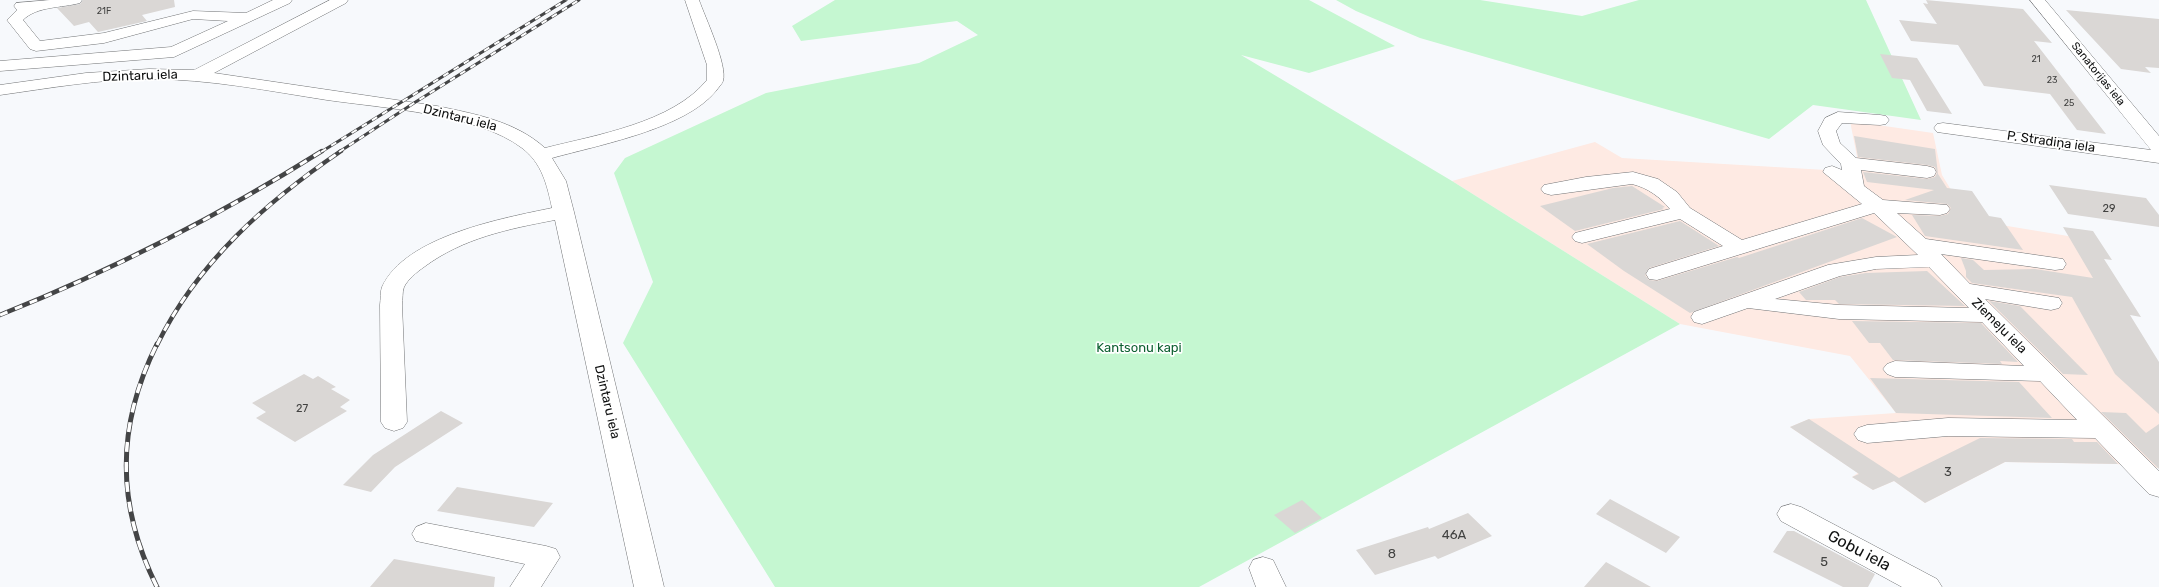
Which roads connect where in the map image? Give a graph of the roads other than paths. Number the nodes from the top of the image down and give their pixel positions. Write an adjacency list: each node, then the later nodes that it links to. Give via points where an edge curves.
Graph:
1 (15, 0): 7 (street, via 14,6)
2 (75, 0): 7 (street)
3 (285, 0): 8 (street)
4 (341, 0): 10 (street)
5 (692, 0): 15 (street, via 716,65 715,81 700,98 676,112 644,125)
6 (2037, 0): 14 (street, Sanatorijas iela)
7 (35, 7): 8 (street, via 22,13 16,20 36,46 104,38 192,15)
8 (250, 17): 9 (street, via 174,52)
9 (0, 66)
10 (197, 75): 11 (street, Dzintaru iela, via 149,74 86,78); 15 (street, Dzintaru iela, via 475,119 501,128 523,140)
11 (0, 90)
12 (1880, 120): 17 (street, Ziemeļu iela, via 1838,117 1831,122 1827,131)
13 (1944, 128): 16 (street, P. Stradiņa iela)
14 (2159, 148)
15 (541, 155): 22 (street, Dzintaru iela, via 556,181)
16 (2159, 157)
17 (1841, 167): 18 (street); 20 (street, Ziemeļu iela, via 1855,187)
18 (1927, 172)
19 (1552, 189): 23 (street, via 1633,178 1651,184 1670,196)
20 (1879, 206): 21 (street); 25 (street); 26 (street, Ziemeļu iela)
21 (1940, 209)
22 (564, 212): 36 (street, via 465,235 421,258 404,272 393,287 391,305); 43 (street, Dzintaru iela)
23 (1683, 212): 24 (street); 25 (street)
24 (1582, 237)
25 (1740, 248): 28 (street)
26 (1928, 253): 27 (street); 29 (street, Ziemeļu iela); 30 (street, via 1836,270)
27 (2055, 264)
28 (1657, 274)
29 (1963, 289): 31 (street); 32 (street, Ziemeļu iela)
30 (1748, 302): 32 (street, via 1839,312); 33 (street)
31 (2051, 303)
32 (1988, 315): 35 (street, Ziemeļu iela)
33 (1702, 318)
34 (1895, 369): 35 (street)
35 (2047, 374): 37 (street, Ziemeļu iela)
36 (394, 422)
37 (2102, 429): 38 (street, via 1948,427); 39 (street, Ziemeļu iela)
38 (1867, 434)
39 (2159, 487)
40 (1791, 514): 44 (street, Gobu iela)
41 (426, 534): 42 (street, via 546,557)
42 (525, 587)
43 (649, 587)
44 (1927, 587)

